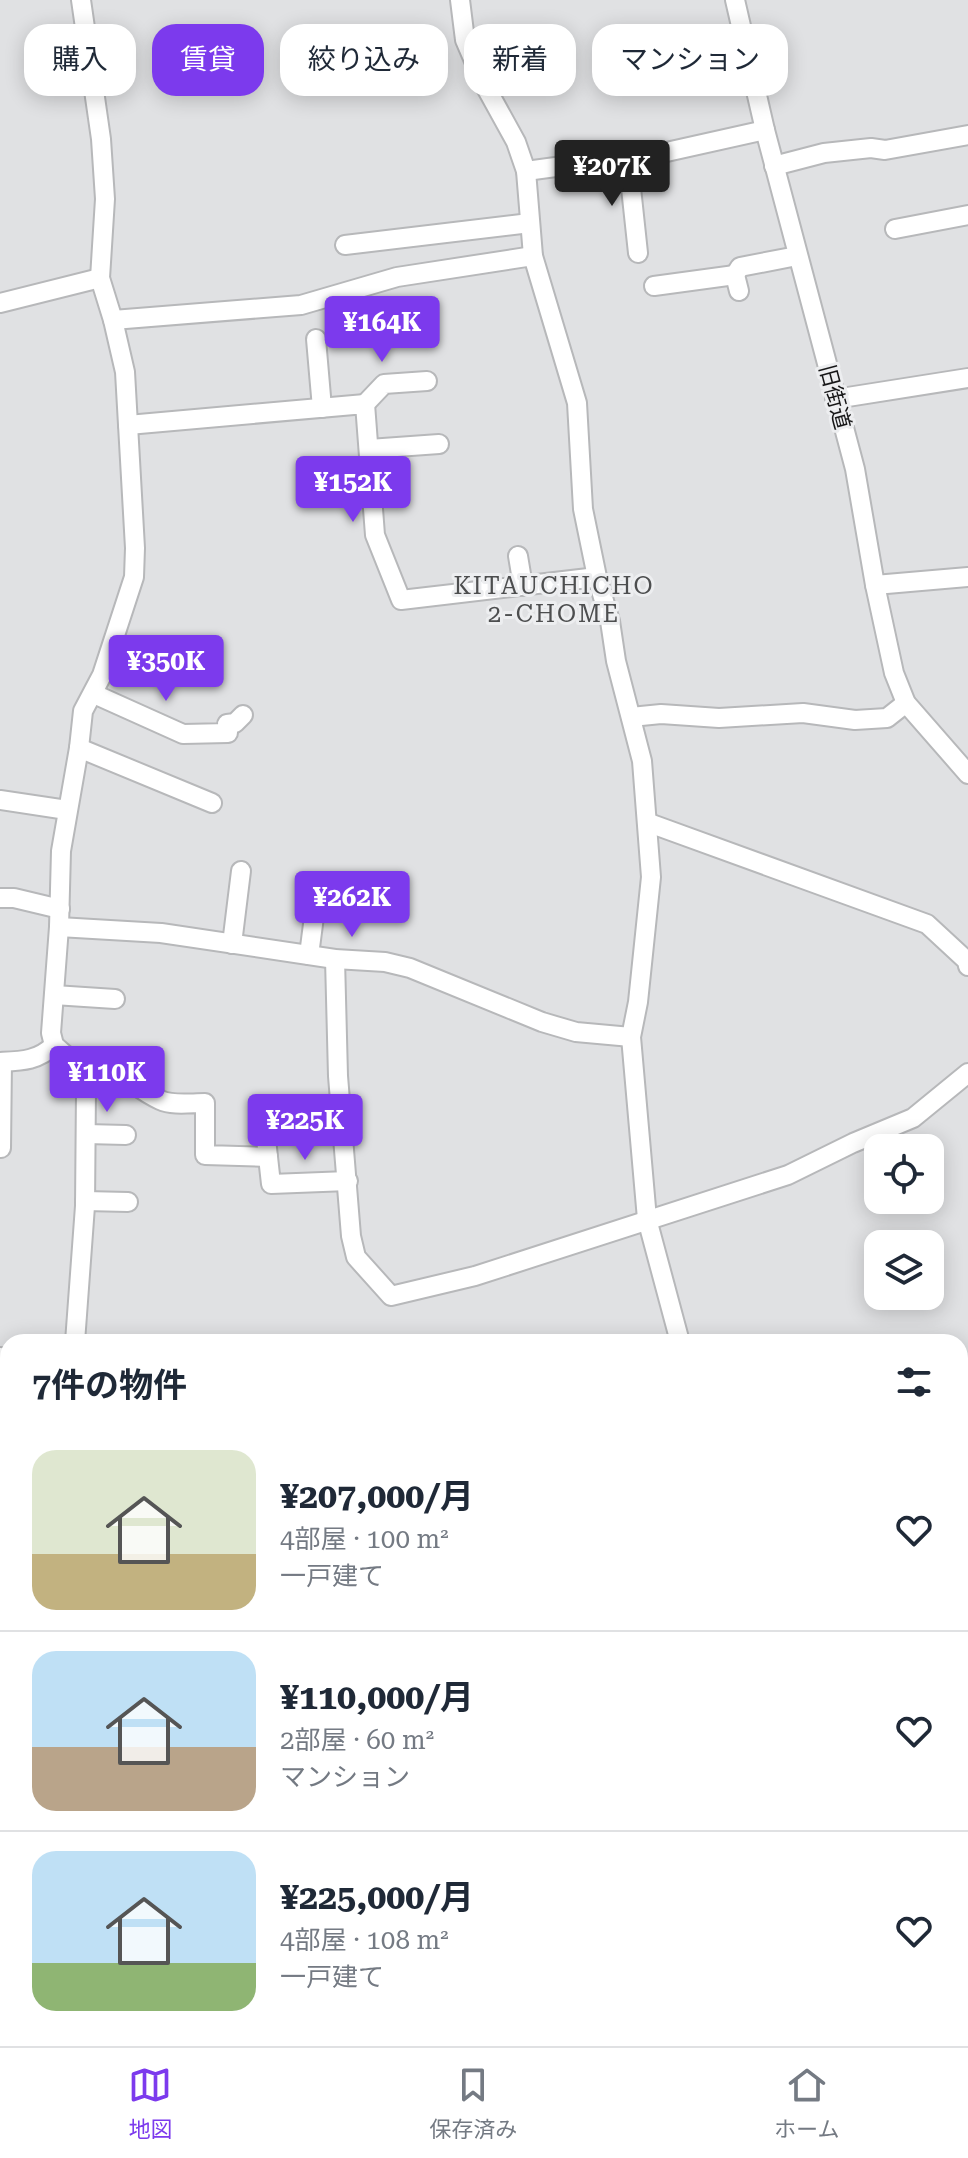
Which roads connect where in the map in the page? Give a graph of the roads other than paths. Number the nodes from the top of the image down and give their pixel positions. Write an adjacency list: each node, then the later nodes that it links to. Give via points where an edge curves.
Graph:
1 (81, 0): 16 (street, via 101,139 105,199)
2 (460, 0): 8 (street, via 465,40)
3 (735, 0): 4 (street, 旧街道)
4 (765, 130): 6 (street); 7 (street, 旧街道)
5 (968, 135): 7 (street, via 934,133 864,156 824,153)
6 (628, 160): 8 (street); 13 (street)
7 (774, 166): 15 (street, 旧街道)
8 (526, 171): 10 (street)
9 (968, 215): 11 (street)
10 (530, 223): 12 (street); 14 (street)
11 (895, 229)
12 (345, 245)
13 (638, 253)
14 (533, 256): 19 (street, via 397,277 301,305); 30 (street, via 577,403 583,509)
15 (797, 256): 17 (street, via 740,267 737,283); 23 (street, 旧街道)
16 (100, 278): 18 (street); 19 (street)
17 (664, 290)
18 (0, 303)
19 (113, 320): 26 (street, via 125,372)
20 (316, 339): 25 (street)
21 (968, 378): 23 (street)
22 (427, 381): 24 (street, via 384,384)
23 (835, 399): 32 (street, 旧街道, via 855,469)
24 (365, 404): 25 (street); 28 (street)
25 (322, 408): 26 (street)
26 (128, 425): 34 (street, via 134,577)
27 (439, 444): 28 (street)
28 (369, 449): 33 (street, via 375,535 401,600)
29 (518, 556): 33 (street)
30 (597, 577): 33 (street); 37 (street)
31 (968, 577): 32 (street)
32 (875, 585): 35 (street, 旧街道)
33 (523, 586)
34 (94, 694): 36 (street, via 183,734 228,733 227,724); 38 (street, via 83,711)
35 (906, 703): 37 (street, via 887,718 855,720 803,713); 39 (street, 旧街道)
36 (243, 715)
37 (631, 717): 43 (street)
38 (79, 748): 41 (street); 42 (street)
39 (968, 774)
40 (0, 800): 42 (street)
41 (212, 803)
42 (67, 810): 47 (street)
43 (649, 823): 51 (street, via 927,924); 54 (street, via 651,877)
44 (241, 871): 48 (street)
45 (318, 886): 49 (street)
46 (0, 898): 47 (street, via 14,898)
47 (60, 918): 48 (street); 52 (street)
48 (232, 944): 49 (street)
49 (309, 955): 50 (street)
50 (335, 959): 54 (street, via 410,968 542,1022 576,1032); 62 (street)
51 (968, 966)
52 (54, 995): 53 (street); 55 (street)
53 (115, 999)
54 (631, 1037): 65 (street)
55 (54, 1045): 56 (street, via 31,1060); 57 (street)
56 (1, 1062): 61 (street)
57 (79, 1067): 59 (street, via 86,1089); 62 (street, via 118,1071 161,1100 205,1103 205,1155 267,1148 271,1184)
58 (968, 1073): 65 (street, via 913,1118 788,1175)
59 (86, 1134): 60 (street); 63 (street)
60 (126, 1135)
61 (1, 1148)
62 (348, 1181): 65 (street, via 356,1257 391,1296 475,1276)
63 (85, 1201): 64 (street); 66 (street)
64 (128, 1202)
65 (647, 1219): 67 (street)
66 (76, 1334)
67 (678, 1334)

